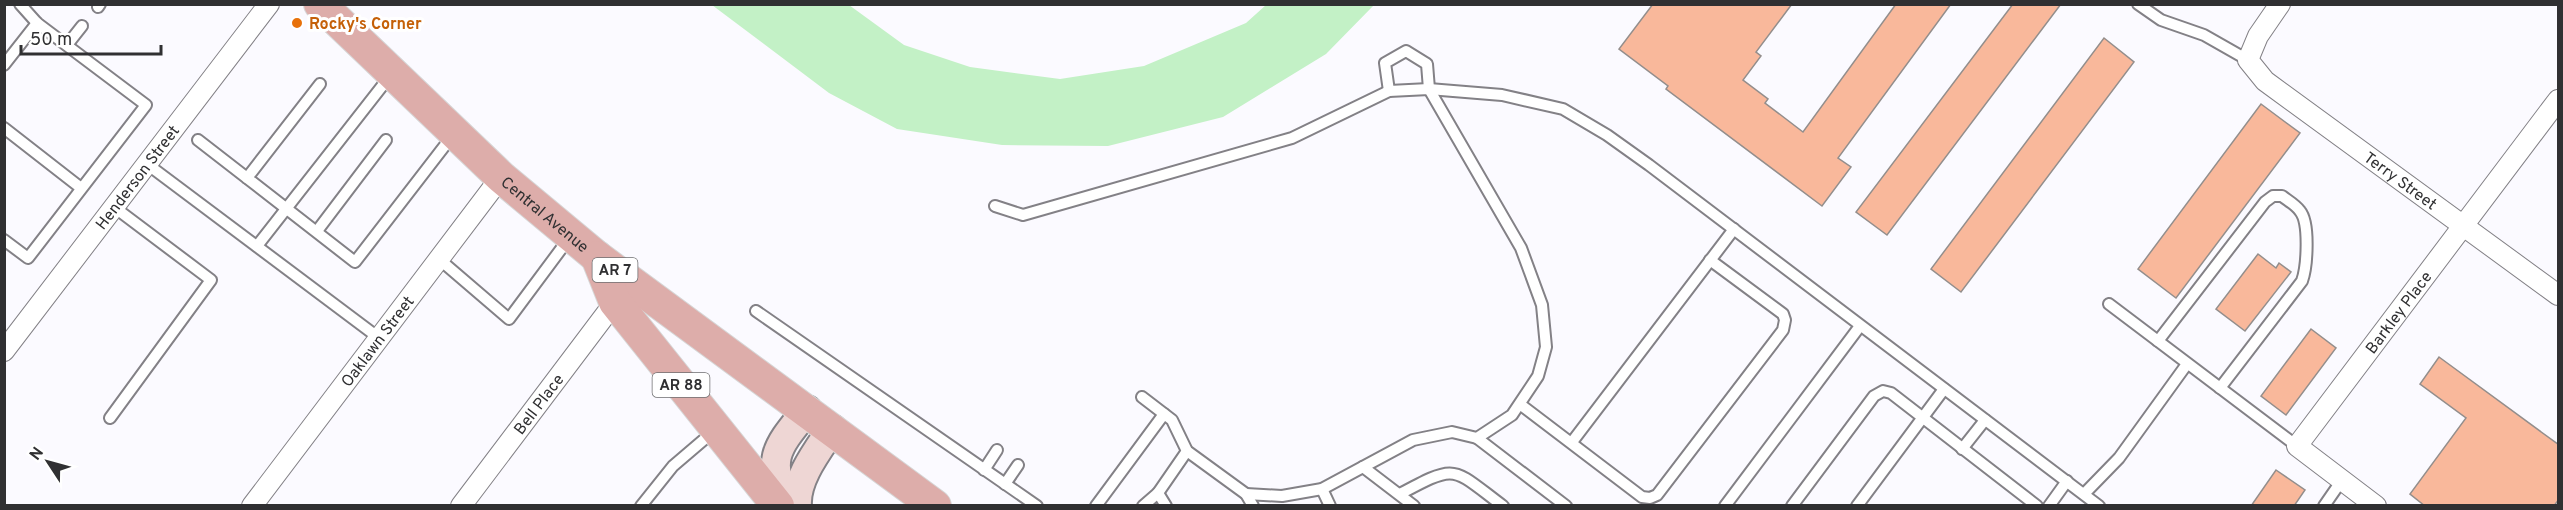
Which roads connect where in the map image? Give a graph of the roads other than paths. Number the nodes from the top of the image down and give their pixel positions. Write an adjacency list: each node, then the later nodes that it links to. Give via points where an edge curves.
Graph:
1 (20, 4): 6 (lane)
2 (269, 4): 20 (street, Henderson Street)
3 (320, 4): 11 (main road, Central Avenue / AR 7)
4 (2138, 4): 9 (lane, via 2161,20 2204,35)
5 (2280, 4): 9 (street, via 2258,36)
6 (37, 22): 8 (lane); 10 (lane)
7 (82, 26): 8 (lane)
8 (67, 45): 23 (lane, via 146,105)
9 (2248, 60): 27 (street, Terry Street, via 2265,81)
10 (4, 65)
11 (391, 74): 17 (main road, Central Avenue / AR 7); 26 (lane)
12 (320, 84): 22 (lane)
13 (1429, 89): 14 (lane); 14 (lane, via 1427,64 1406,51 1385,63); 28 (lane, via 1502,95 1563,109 1607,135); 48 (lane, via 1521,248 1542,305 1546,347 1538,376)
14 (1389, 91): 24 (lane, via 1292,138 1023,215)
15 (2559, 100): 27 (street, Barkley Place)
16 (4, 128): 23 (lane)
17 (455, 133): 21 (main road, Central Avenue / AR 7); 29 (lane, via 355,262)
18 (198, 140): 22 (lane)
19 (386, 140): 29 (lane)
20 (147, 164): 25 (street, Henderson Street); 32 (lane)
21 (501, 177): 30 (main road, Central Avenue / AR 7); 34 (street, Oaklawn Street)
22 (247, 178): 26 (lane)
23 (81, 188): 31 (lane, via 28,258)
24 (995, 206)
25 (114, 207): 43 (street, Henderson Street); 51 (lane, via 211,280)
26 (287, 208): 29 (lane); 32 (lane)
27 (2465, 225): 36 (street, Terry Street); 58 (street, Barkley Place)
28 (1734, 229): 35 (lane); 40 (lane)
29 (316, 231)
30 (571, 235): 33 (main road, Central Avenue / AR 7); 34 (lane, via 509,319)
31 (4, 240)
32 (257, 246): 41 (lane)
33 (597, 257): 37 (main road, AR 88); 49 (main road, Central Avenue / AR 7)
34 (439, 259): 41 (street, Oaklawn Street)
35 (1710, 260): 57 (lane); 57 (lane, via 1783,314 1783,330 1657,495 1642,497)
36 (2559, 295)
37 (615, 302): 54 (main road, AR 88); 75 (street, Bell Place)
38 (2109, 304): 42 (lane)
39 (756, 311): 64 (lane)
40 (1860, 326): 46 (lane); 89 (lane)
41 (379, 338): 74 (street, Oaklawn Street)
42 (2158, 341): 44 (lane); 45 (lane, via 2265,202 2272,196 2282,196 2301,211 2304,220 2306,270 2302,281)
43 (4, 351)
44 (2187, 364): 45 (lane); 72 (lane, via 2119,458)
45 (2220, 388): 58 (lane)
46 (1944, 389): 52 (lane); 53 (lane)
47 (1142, 397): 50 (lane)
48 (1521, 405): 56 (lane); 57 (lane)
49 (807, 410): 55 (main road, Central Avenue / AR 7); 78 (main road, via 778,447 778,486)
50 (1164, 414): 61 (lane, via 1172,420); 81 (lane)
51 (110, 418)
52 (1923, 418): 59 (lane); 90 (lane, via 1891,393 1874,396); 91 (lane)
53 (1985, 420): 59 (lane); 66 (lane)
54 (717, 429): 76 (lane, via 673,466); 77 (main road, AR 88)
55 (832, 429): 73 (main road, Central Avenue / AR 7); 79 (main road, via 806,471)
56 (1477, 438): 63 (lane, via 1452,432 1413,440); 88 (lane)
57 (1572, 442)
58 (2297, 446): 65 (street)
59 (1962, 449): 92 (lane)
60 (997, 450): 64 (lane)
61 (1187, 451): 69 (lane); 70 (lane)
62 (1018, 465): 67 (lane)
63 (1363, 467): 68 (lane); 71 (lane)
64 (984, 470): 67 (lane)
65 (2343, 480): 95 (lane); 96 (street)
66 (2067, 482): 72 (lane); 93 (lane)
67 (1005, 484): 80 (lane)
68 (1322, 489): 70 (lane, via 1282,496); 85 (lane)
69 (1158, 493): 82 (lane); 83 (lane)
70 (1246, 494): 84 (lane)
71 (1400, 494): 86 (lane); 87 (lane, via 1450,472 1460,474)
72 (2084, 494): 94 (lane)
73 (930, 504)
74 (252, 506)
75 (461, 506)
76 (641, 506)
77 (778, 506)
78 (787, 506)
79 (797, 506)
80 (1037, 506)
81 (1096, 506)
82 (1143, 506)
83 (1166, 506)
84 (1253, 506)
85 (1330, 506)
86 (1414, 506)
87 (1503, 506)
88 (1566, 506)
89 (1725, 506)
90 (1792, 506)
91 (1857, 506)
92 (2037, 506)
93 (2049, 506)
94 (2099, 506)
95 (2324, 506)
96 (2376, 506)

